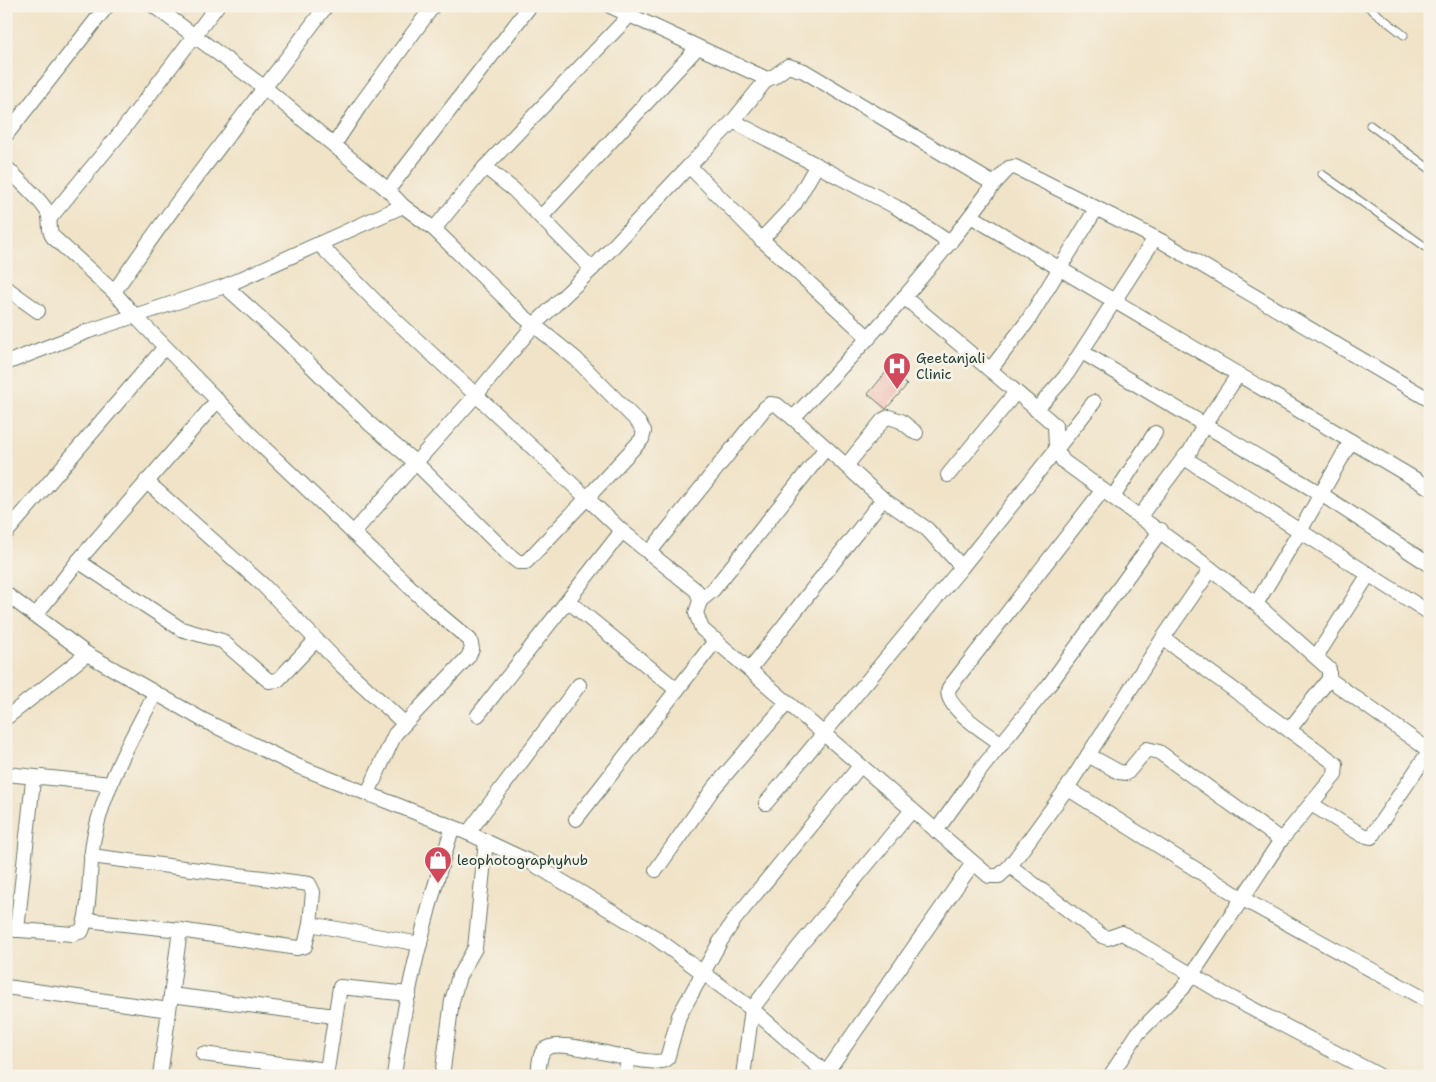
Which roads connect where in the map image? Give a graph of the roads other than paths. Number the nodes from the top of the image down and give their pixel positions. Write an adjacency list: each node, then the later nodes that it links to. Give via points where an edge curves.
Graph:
1 (107, 6): 17 (street)
2 (154, 6): 11 (street)
3 (216, 6): 11 (street)
4 (326, 6): 14 (street)
5 (433, 6): 18 (street)
6 (530, 6): 26 (street)
7 (610, 6): 9 (street)
8 (1367, 6): 10 (lane)
9 (629, 16): 12 (street); 22 (street)
10 (1404, 35)
11 (194, 36): 14 (street); 31 (street)
12 (697, 48): 13 (street); 30 (street)
13 (767, 79): 15 (street); 25 (street, via 788,66 804,71)
14 (265, 88): 18 (street); 42 (street, via 204,164)
15 (733, 121): 19 (street); 21 (street)
16 (1370, 125): 23 (lane)
17 (6, 135)
18 (334, 145): 26 (street)
19 (817, 165): 34 (street, via 794,205); 35 (street, via 896,207)
20 (6, 166): 31 (street)
21 (689, 166): 34 (street); 38 (street)
22 (485, 167): 30 (street); 32 (street)
23 (1430, 169)
24 (1322, 174): 37 (lane)
25 (994, 184): 28 (street, via 1009,168 1015,168); 29 (street)
26 (388, 190): 27 (street)
27 (403, 206): 32 (street); 36 (street)
28 (1096, 209): 33 (street); 39 (street)
29 (971, 216): 35 (street); 39 (street)
30 (541, 217): 38 (street)
31 (50, 218): 42 (street, via 50,234)
32 (434, 229): 47 (street)
33 (1155, 238): 44 (street); 56 (street)
34 (761, 240): 48 (street)
35 (950, 243): 43 (street)
36 (320, 245): 40 (street); 55 (street, via 379,306)
37 (1430, 250)
38 (592, 269): 47 (street)
39 (1060, 270): 44 (street); 52 (street, via 1027,322)
40 (225, 286): 46 (street); 68 (street, via 371,425)
41 (7, 289): 45 (street)
42 (114, 292): 46 (street)
43 (904, 297): 48 (street); 52 (street)
44 (1115, 302): 50 (street); 53 (street)
45 (38, 311)
46 (134, 316): 49 (street); 51 (street)
47 (534, 325): 55 (street); 75 (street, via 576,359 644,431 642,439)
48 (869, 338): 60 (street)
49 (164, 347): 57 (street); 81 (street)
50 (1082, 352): 59 (street); 61 (street)
51 (6, 364)
52 (990, 370): 54 (street)
53 (1238, 375): 61 (street); 64 (street)
54 (1016, 392): 59 (street); 70 (street)
55 (476, 395): 68 (street); 75 (street)
56 (1430, 400)
57 (218, 401): 71 (street); 82 (street)
58 (1094, 402): 66 (street)
59 (1036, 410): 66 (street, via 1054,424)
60 (793, 418): 65 (street); 83 (street, via 777,405 770,404 765,408)
61 (1204, 425): 67 (street); 74 (street)
62 (916, 433): 69 (street, via 902,421 889,417)
63 (1155, 433): 73 (street)
64 (1351, 441): 72 (street); 74 (street)
65 (826, 448): 69 (street); 91 (street, via 713,590)
66 (1056, 448): 73 (street, via 1063,461); 86 (street)
67 (1186, 455): 77 (street); 80 (street, via 1187,461)
68 (416, 463): 75 (street, via 508,554 522,563 532,557); 82 (street)
69 (846, 466): 76 (street)
70 (948, 476)
71 (146, 481): 84 (street); 96 (street, via 263,586)
72 (1430, 488)
73 (1108, 494): 77 (street); 111 (street, via 949,688 949,700 965,717)
74 (1321, 494): 80 (street); 85 (street)
75 (587, 498): 79 (street)
76 (883, 499): 86 (street, via 927,529); 100 (street)
77 (1140, 516): 78 (street)
78 (1161, 530): 87 (street); 111 (street, via 1049,685)
79 (622, 531): 83 (street); 90 (street)
80 (1300, 531): 88 (street); 92 (street)
81 (6, 533)
82 (353, 533): 108 (street, via 470,640 468,658)
83 (649, 553): 91 (street, via 697,591)
84 (78, 560): 94 (street); 96 (street, via 181,629 222,642 269,682 278,680)
85 (1430, 565)
86 (962, 567): 110 (street)
87 (1211, 568): 92 (street); 95 (street)
88 (1369, 574): 93 (street); 99 (street)
89 (6, 594): 94 (street)
90 (568, 601): 103 (street); 106 (street)
91 (700, 601): 97 (street, via 696,610 698,623)
92 (1256, 604): 99 (street)
93 (1430, 613)
94 (35, 616): 98 (street)
95 (1163, 638): 109 (street); 113 (street)
96 (316, 640): 108 (street)
97 (716, 640): 100 (street); 103 (street)
98 (87, 654): 104 (street); 107 (street)
99 (1316, 657): 101 (street, via 1329,669)
100 (750, 669): 105 (street)
101 (1328, 679): 109 (street); 112 (street)
102 (579, 685): 126 (street)
103 (678, 690): 123 (street)
104 (155, 694): 117 (street); 119 (street, via 262,750)
105 (787, 703): 110 (street); 132 (street, via 713,789)
106 (478, 715)
107 (6, 718)
108 (404, 723): 119 (street, via 395,734)
109 (1289, 730): 121 (street, via 1336,764 1335,775)
110 (824, 734): 114 (street); 120 (street)
111 (1002, 744): 125 (street)
112 (1430, 751): 121 (street, via 1371,837 1362,836)
113 (1088, 755): 118 (street); 127 (street, via 1127,773 1144,752 1153,750)
114 (860, 766): 122 (street); 139 (street, via 735,920)
115 (6, 774): 116 (street)
116 (36, 777): 117 (street); 136 (street, via 32,784)
117 (111, 784): 129 (street, via 99,816)
118 (1066, 788): 131 (street); 133 (street)
119 (368, 793): 124 (street)
120 (766, 803)
121 (1310, 804): 127 (street)
122 (912, 810): 125 (street); 145 (street, via 804,940)
123 (576, 820)
124 (452, 829): 126 (street); 138 (street)
125 (936, 831): 130 (street)
126 (468, 833): 128 (street)
127 (1281, 840): 133 (street)
128 (486, 841): 139 (street, via 530,862 654,936); 154 (street, via 475,948 455,987)
129 (91, 856): 134 (street); 135 (street, via 309,884 313,892)
130 (973, 863): 131 (street, via 996,878); 151 (street)
131 (1010, 866): 140 (street, via 1102,936 1108,938 1122,933)
132 (656, 870)
133 (1243, 899): 140 (street); 144 (street)
134 (86, 920): 136 (street, via 78,934); 137 (street)
135 (310, 924): 137 (street, via 303,948); 138 (street)
136 (12, 929)
137 (180, 930): 143 (street)
138 (420, 944): 142 (street)
139 (704, 973): 145 (street); 149 (street, via 677,1022 667,1059 658,1063)
140 (1192, 974): 158 (street, via 1138,1033); 159 (street)
141 (6, 987): 146 (street)
142 (409, 994): 147 (street, via 343,986); 153 (street)
143 (171, 995): 146 (street); 147 (street)
144 (1430, 1002)
145 (752, 1009): 151 (street); 157 (street)
146 (169, 1010): 152 (street)
147 (335, 1016): 150 (street)
148 (203, 1054): 150 (street)
149 (628, 1057): 155 (street, via 550,1046 542,1053); 156 (street)
150 (326, 1073)
151 (827, 1074)
152 (160, 1076)
153 (394, 1076)
154 (442, 1076)
155 (538, 1076)
156 (625, 1076)
157 (743, 1076)
158 (1110, 1076)
159 (1380, 1076)

